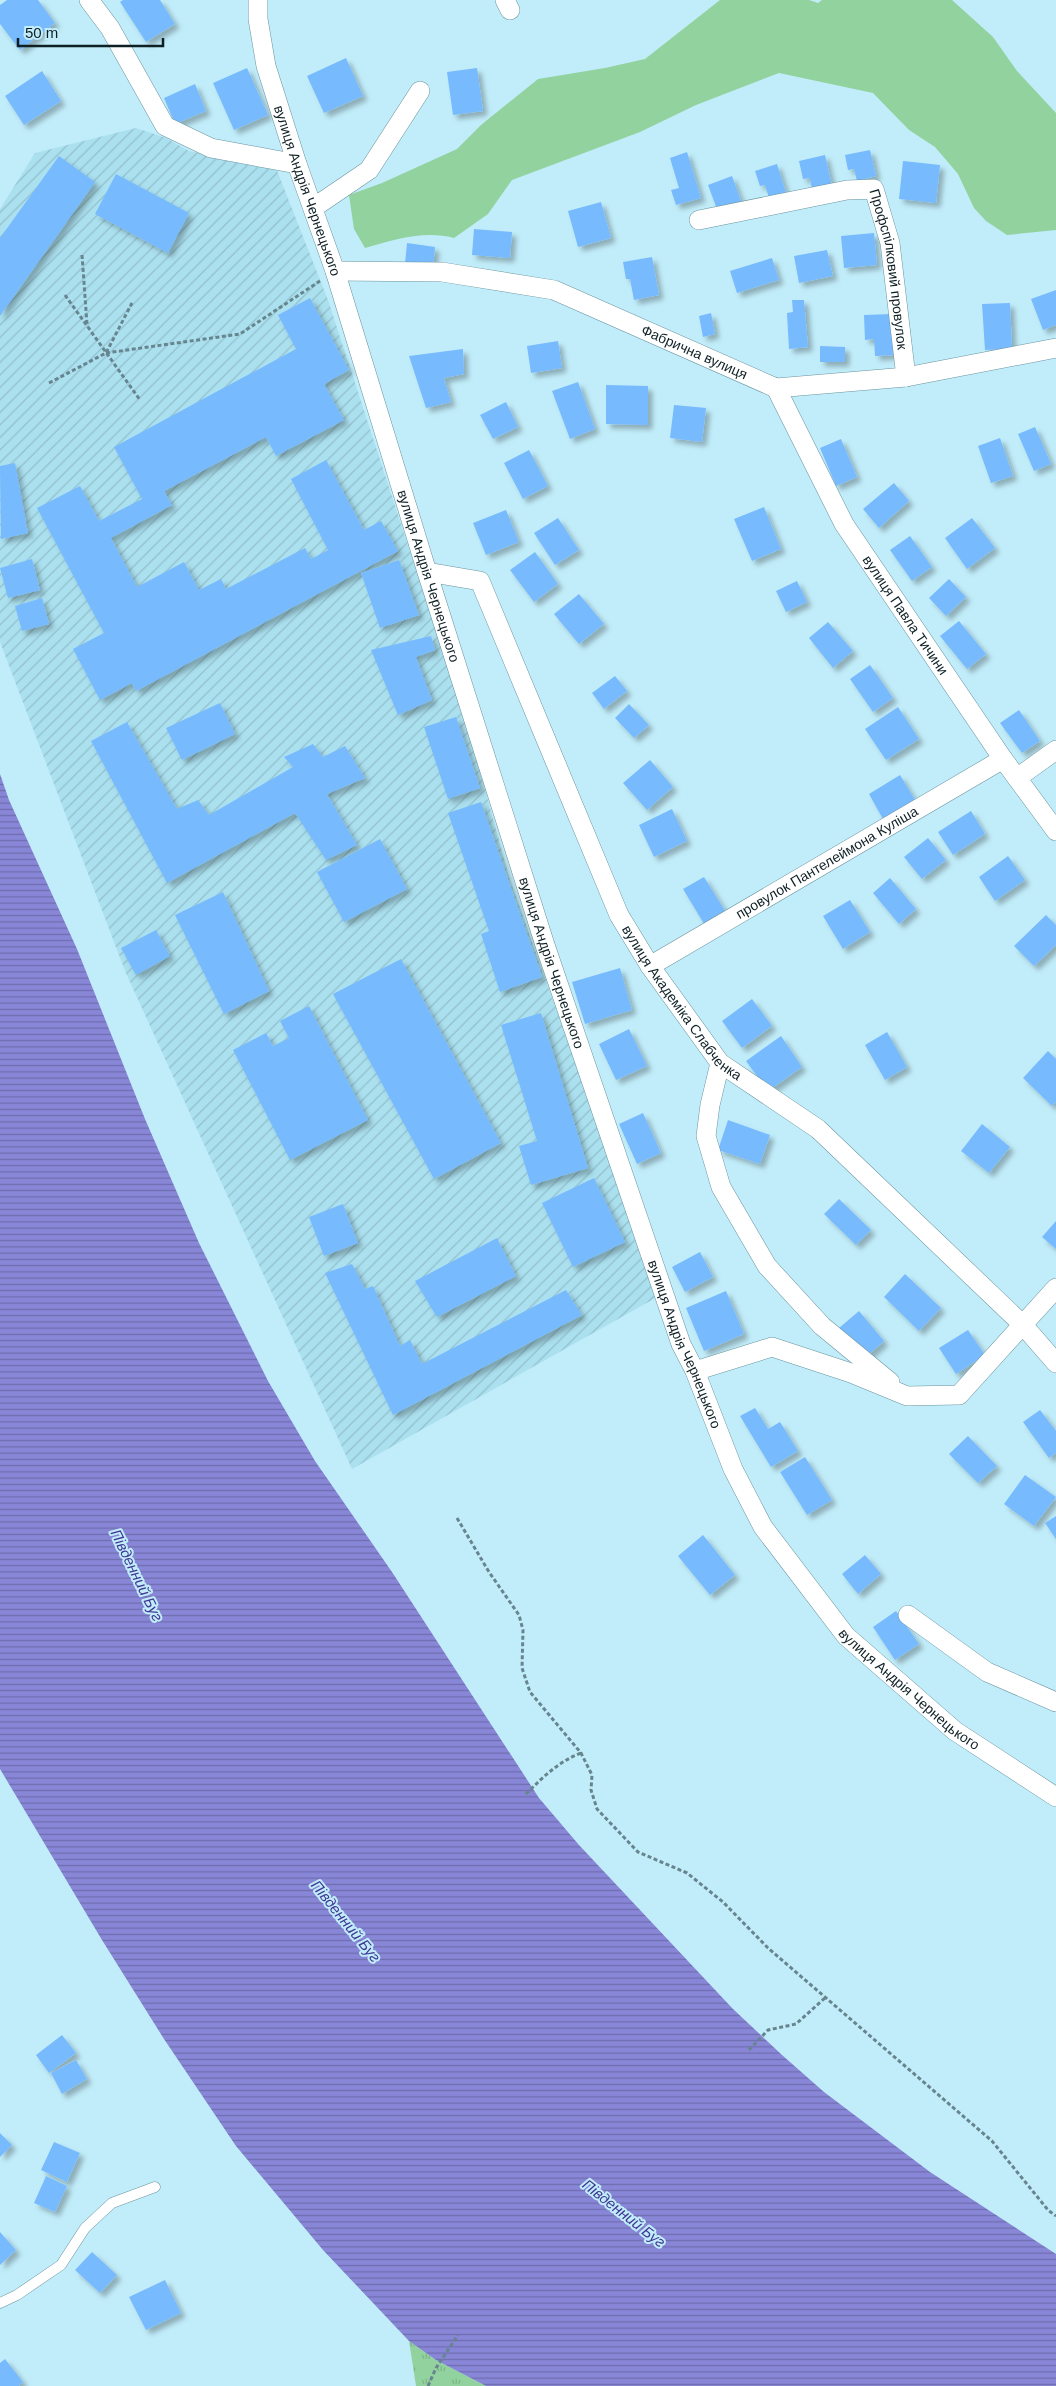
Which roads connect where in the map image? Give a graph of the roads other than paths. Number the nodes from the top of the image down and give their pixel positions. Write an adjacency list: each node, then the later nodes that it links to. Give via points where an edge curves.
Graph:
1 (89, 0): 4 (street, via 110,28 165,126 211,148)
2 (258, 0): 4 (street, вулиця Андрія Чернецького, via 266,66)
3 (420, 91): 5 (street, via 368,170)
4 (297, 164): 5 (street, вулиця Андрія Чернецького)
5 (313, 208): 7 (street, вулиця Андрія Чернецького)
6 (699, 220): 9 (street, Профспілковий провулок, via 847,190 874,189 890,243)
7 (335, 270): 10 (street, Фабрична вулиця, via 442,272 554,290); 11 (street, вулиця Андрія Чернецького)
8 (1056, 348): 9 (street, Фабрична вулиця)
9 (906, 377): 10 (street, Фабрична вулиця)
10 (776, 388): 13 (street, вулиця Павла Тичини, via 844,524)
11 (426, 572): 16 (street, вулиця Академіка Слабченка, via 480,581 619,915); 21 (street, вулиця Андрія Чернецького, via 545,945 681,1344)
12 (1056, 750): 14 (street)
13 (1003, 759): 14 (street, вулиця Павла Тичини); 16 (street, провулок Пантелеймона Куліша)
14 (1017, 778): 15 (street, вулиця Павла Тичини)
15 (1056, 831)
16 (650, 966): 17 (street, вулиця Академіка Слабченка)
17 (720, 1063): 19 (street, вулиця Академіка Слабченка, via 818,1129); 22 (street, via 706,1136 721,1187 767,1266 822,1326)
18 (1056, 1288): 19 (street)
19 (1023, 1325): 20 (street, вулиця Академіка Слабченка); 22 (street, via 959,1395)
20 (1056, 1363)
21 (695, 1371): 22 (street, via 772,1347 851,1373); 25 (street, вулиця Андрія Чернецького, via 732,1469 763,1527 846,1636 955,1731)
22 (907, 1396)
23 (908, 1615): 24 (street, via 987,1672)
24 (1056, 1702)
25 (1056, 1797)
26 (155, 2187): 27 (lane, via 112,2203 85,2228 61,2265)
27 (0, 2303)

